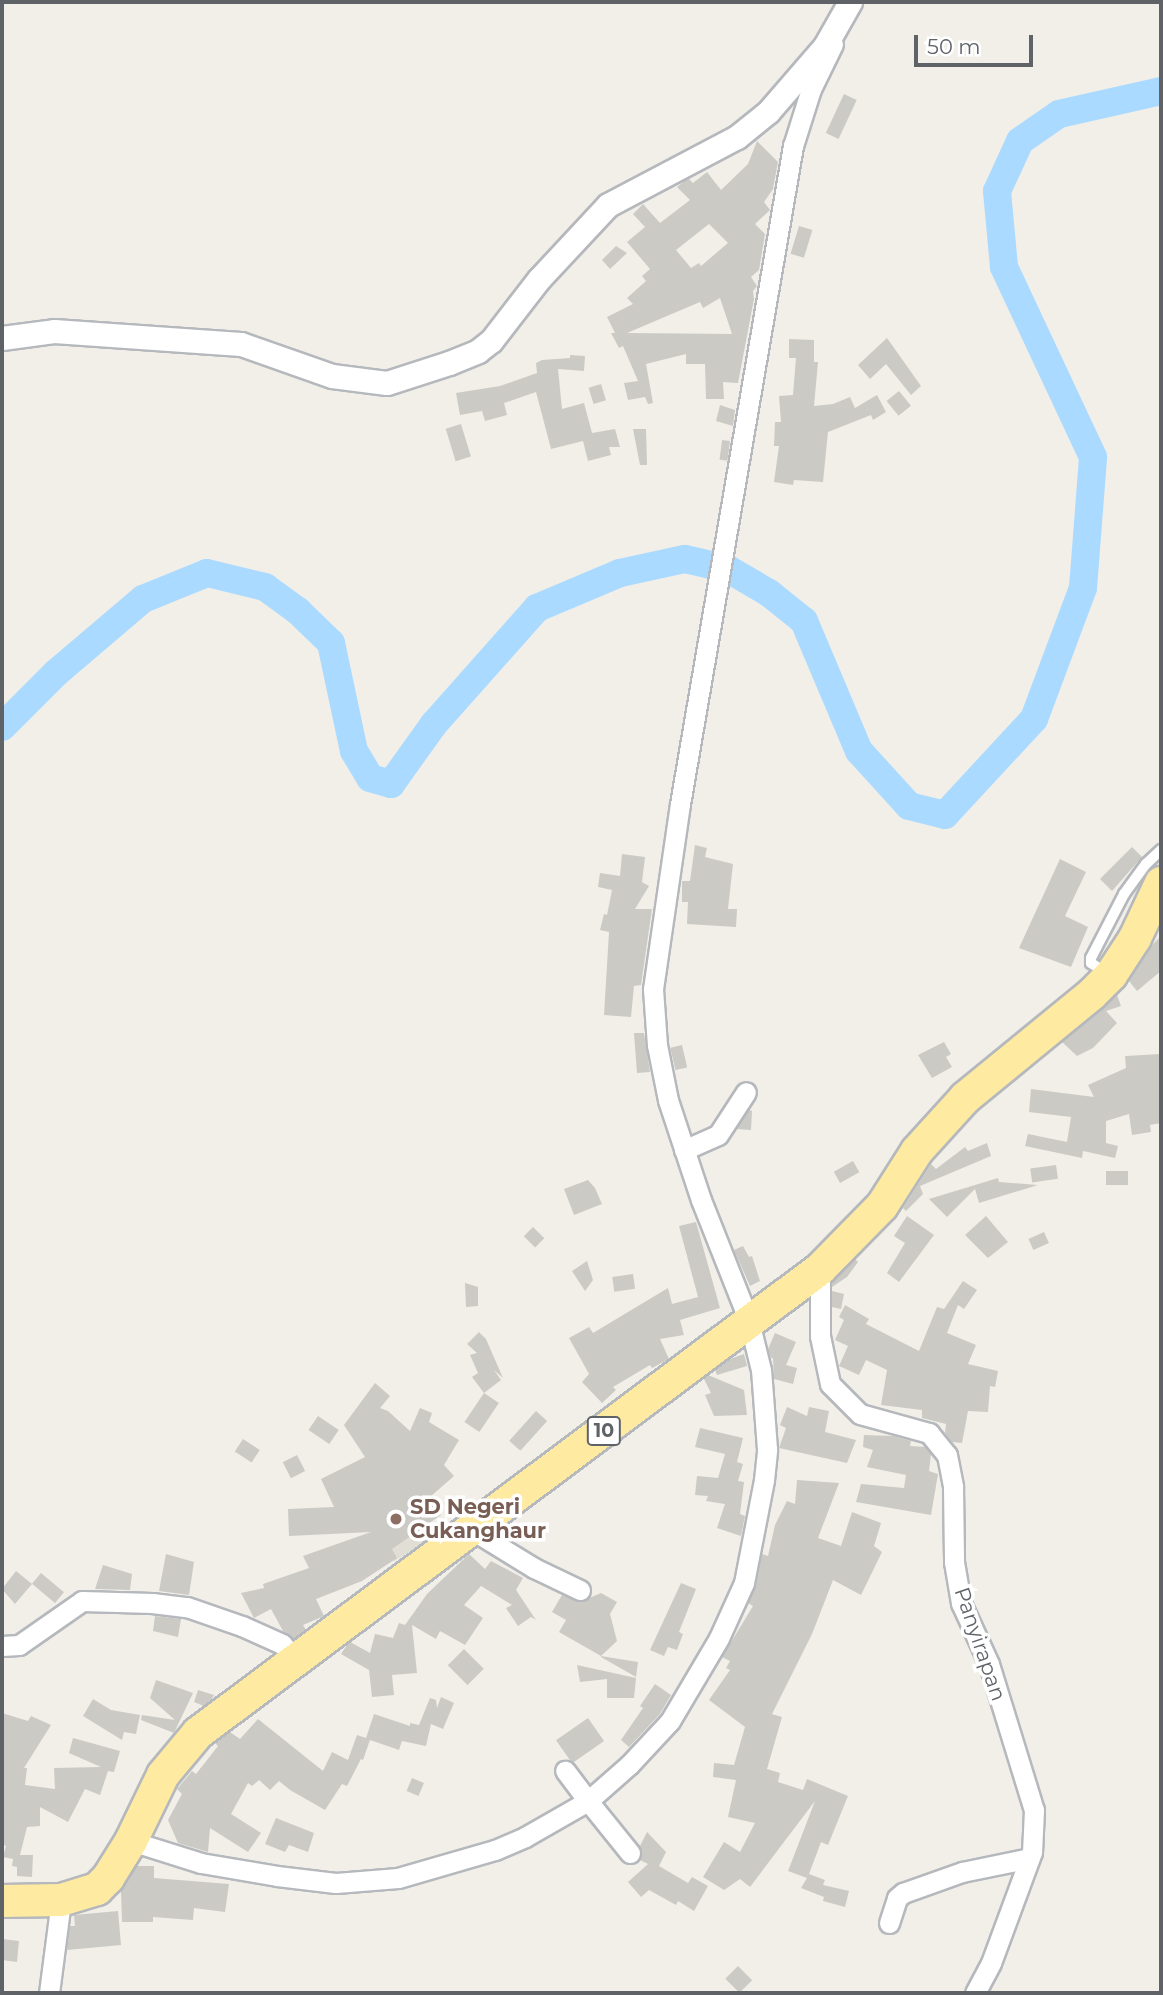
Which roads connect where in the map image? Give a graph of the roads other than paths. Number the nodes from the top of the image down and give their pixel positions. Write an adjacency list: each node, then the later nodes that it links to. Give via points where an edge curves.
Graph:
1 (850, 2): 2 (street)
2 (828, 47): 3 (street, via 768,112 737,136 608,205 539,279 491,341 449,363 387,383 332,376 240,344 54,331); 8 (street, via 793,146 680,804 653,989 657,1045)
3 (2, 338)
4 (1161, 850): 6 (lane, via 1124,894 1090,958)
5 (1161, 883): 6 (highway, 10)
6 (1111, 975): 9 (highway, 10, via 965,1098 917,1151 882,1206)
7 (746, 1092): 8 (street, via 718,1135)
8 (684, 1150): 10 (street)
9 (820, 1269): 10 (highway, 10); 19 (street, Panyirapan, via 820,1336 830,1384 860,1413 929,1433 951,1466 954,1562 961,1603 989,1664 1034,1810)
10 (749, 1321): 11 (highway, 10); 16 (street, via 761,1370 767,1449 744,1583 719,1638 670,1721)
11 (472, 1530): 12 (street); 14 (highway, 10)
12 (580, 1590)
13 (2, 1646): 14 (street, via 19,1645 82,1601 152,1603 187,1607 242,1626 282,1644)
14 (297, 1661): 17 (highway, 10, via 198,1733 163,1775)
15 (565, 1771): 16 (street)
16 (588, 1801): 17 (street, via 495,1850 398,1878 369,1881 336,1883 264,1874 201,1863); 18 (street)
17 (131, 1841): 20 (highway, 10, via 97,1889)
18 (630, 1853)
19 (1030, 1858): 22 (street, via 962,1872 903,1893); 24 (street, Panyirapan, via 991,1964)
20 (61, 1900): 21 (highway, 10); 23 (street)
21 (2, 1901)
22 (889, 1923)
23 (49, 1993)
24 (975, 1993)

